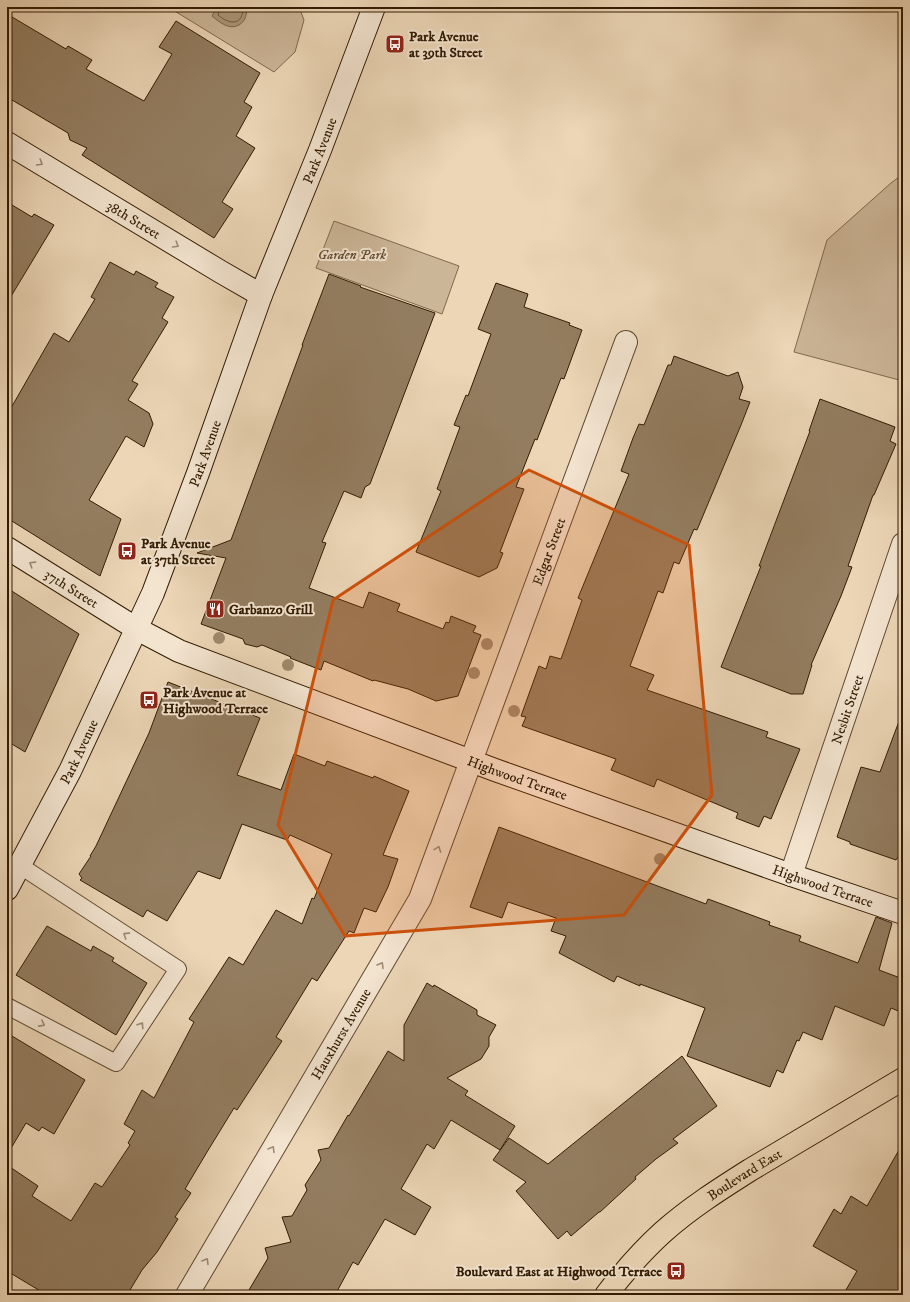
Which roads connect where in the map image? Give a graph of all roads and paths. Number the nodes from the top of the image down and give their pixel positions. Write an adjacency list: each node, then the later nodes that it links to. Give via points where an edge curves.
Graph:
1 (374, 7): 3 (street, Park Avenue, via 323,143)
2 (7, 143): 3 (street, 38th Street, one-way to 3)
3 (261, 295): 7 (street, Park Avenue, via 196,480)
4 (626, 342): 8 (street, Edgar Street)
5 (903, 544): 10 (street, Nesbit Street)
6 (7, 548): 7 (street, 37th Street, one-way to 6)
7 (137, 628): 8 (street, Highwood Terrace, via 179,651); 9 (street, Park Avenue, via 70,770)
8 (471, 761): 10 (street, Highwood Terrace); 15 (street, Hauxhurst Avenue, one-way to 8, via 420,899)
9 (19, 865): 11 (street, Park Avenue); 13 (lane, one-way to 9, via 116,1063 178,968)
10 (791, 875): 12 (street, Highwood Terrace)
11 (7, 888)
12 (903, 913)
13 (7, 1006)
14 (903, 1079): 16 (main road, Boulevard East, via 757,1166 694,1208 663,1232 627,1268)
15 (187, 1295)
16 (606, 1295)

